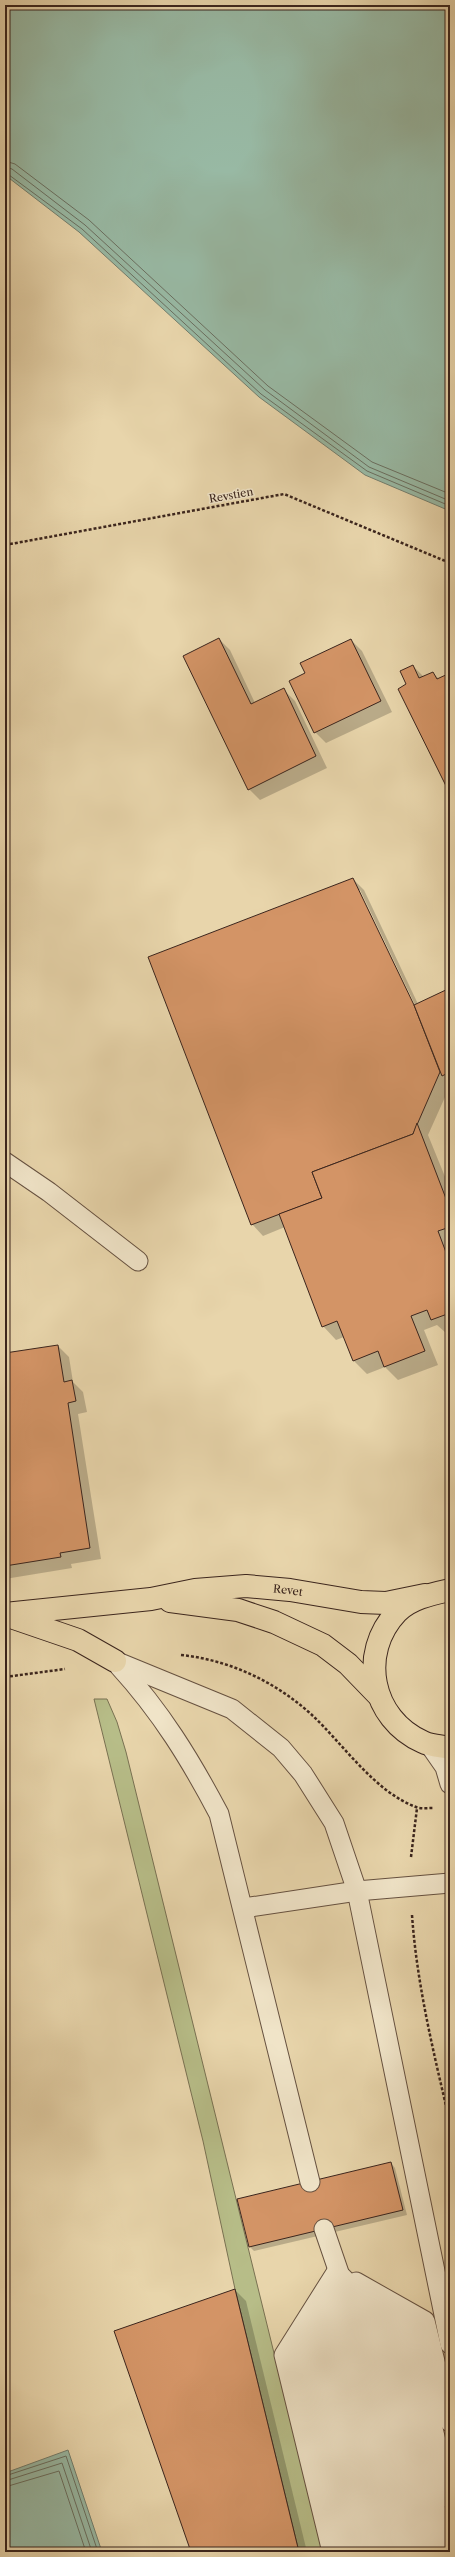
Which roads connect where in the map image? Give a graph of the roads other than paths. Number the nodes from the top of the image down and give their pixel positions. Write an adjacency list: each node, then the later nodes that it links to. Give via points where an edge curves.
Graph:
1 (5, 1162): 2 (lane)
2 (138, 1261)
3 (450, 1590): 4 (highway, Revet)
4 (425, 1595): 5 (highway, Revet, via 386,1603 361,1602 290,1590 246,1586 195,1590); 8 (highway, via 398,1611 381,1634 373,1665)
5 (150, 1599): 6 (highway, Revet); 8 (highway, Revet, via 238,1610 274,1622 322,1645 348,1664)
6 (5, 1615): 7 (highway, via 78,1640)
7 (114, 1661): 12 (lane, via 232,1709 281,1748 303,1774 334,1823); 13 (lane, via 149,1699 195,1769 220,1814)
8 (377, 1694): 9 (highway, via 398,1726)
9 (440, 1746): 10 (lane)
10 (450, 1784)
11 (450, 1883): 12 (lane)
12 (357, 1891): 13 (lane); 16 (lane)
13 (244, 1908): 14 (lane)
14 (310, 2182)
15 (324, 2229): 17 (lane)
16 (430, 2252): 18 (lane); 19 (lane); 20 (lane)
17 (337, 2271): 19 (lane); 22 (lane, via 408,2325); 23 (lane, via 284,2355); 24 (lane, via 300,2352); 25 (lane, via 315,2348); 26 (lane, via 330,2344); 27 (lane, via 346,2340); 28 (lane, via 361,2337); 29 (lane, via 377,2333); 30 (lane, via 392,2329)
18 (450, 2291)
19 (425, 2321): 21 (lane)
20 (450, 2344)
21 (450, 2422)
22 (450, 2499)
23 (332, 2552)
24 (348, 2552)
25 (365, 2552)
26 (381, 2552)
27 (397, 2552)
28 (413, 2552)
29 (430, 2552)
30 (446, 2552)

